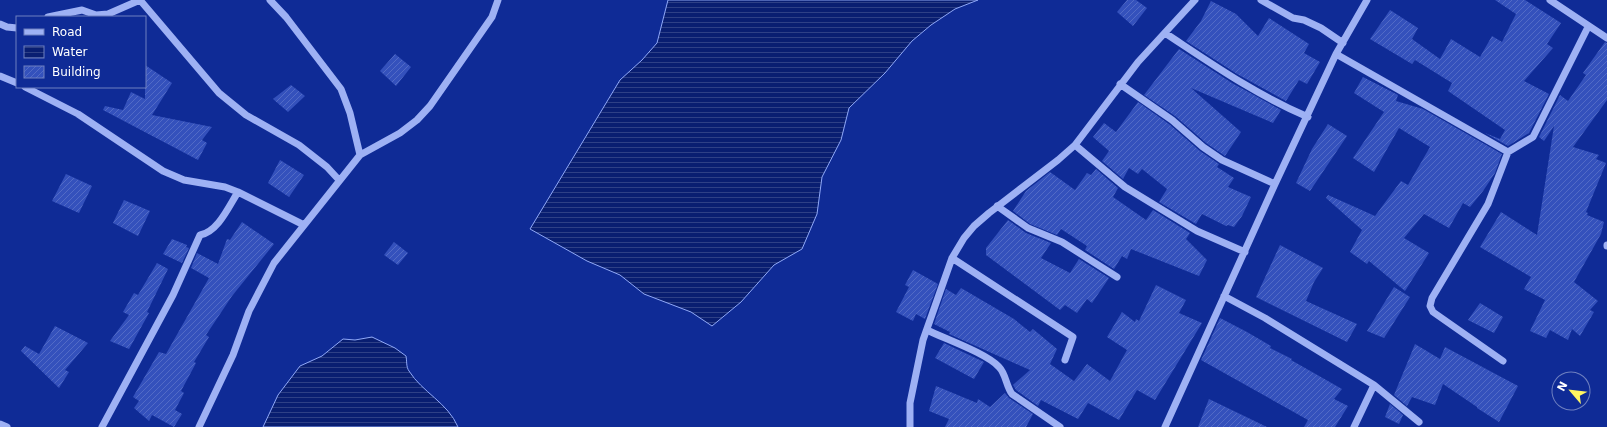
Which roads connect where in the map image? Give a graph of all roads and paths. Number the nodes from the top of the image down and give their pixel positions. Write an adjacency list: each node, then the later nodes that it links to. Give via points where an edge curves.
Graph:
1 (140, 0): 8 (street, via 108,14 96,15 82,10); 24 (street, via 219,92 246,115 299,145)
2 (270, 0): 23 (street, via 341,89 350,113)
3 (498, 0): 23 (street, via 492,17 430,106 400,133)
4 (1195, 0): 12 (street)
5 (1261, 0): 14 (street, via 1293,18 1321,28)
6 (1367, 0): 14 (street)
7 (1550, 0): 10 (street)
8 (53, 16)
9 (0, 24): 11 (street)
10 (1588, 27): 13 (street); 22 (street, via 1533,137)
11 (16, 28)
12 (1165, 33): 18 (street); 20 (street, via 1274,103)
13 (1607, 38)
14 (1343, 43): 15 (street)
15 (1336, 54): 20 (street); 22 (street)
16 (0, 76): 17 (street)
17 (16, 83)
18 (1120, 84): 21 (street); 25 (street, via 1172,120 1222,160)
19 (27, 88): 26 (street, via 78,114 163,171 184,180 225,187)
20 (1308, 118): 25 (street)
21 (1075, 145): 27 (street); 29 (street, via 1125,187 1197,231)
22 (1508, 152): 35 (street, via 1488,204 1437,287 1430,306 1433,312)
23 (360, 155): 24 (street)
24 (339, 180): 28 (street)
25 (1274, 184): 29 (street)
26 (238, 192): 28 (street); 40 (street, via 216,228 208,234 200,235 173,295)
27 (997, 206): 30 (street, via 974,226); 31 (street, via 1028,228 1062,242)
28 (304, 225): 41 (street, via 274,263 249,311 233,355)
29 (1245, 252): 32 (street)
30 (952, 258): 33 (street); 34 (street, via 1073,337)
31 (1117, 277)
32 (1224, 296): 36 (street, via 1265,318); 44 (street)
33 (927, 330): 42 (street, via 910,403); 43 (street, via 984,356 995,364 1002,371 1012,394)
34 (1065, 360)
35 (1503, 361)
36 (1374, 385): 37 (street); 45 (street)
37 (1419, 422)
38 (0, 424): 39 (street)
39 (7, 427)
40 (102, 427)
41 (199, 427)
42 (910, 427)
43 (1060, 427)
44 (1166, 427)
45 (1354, 427)

